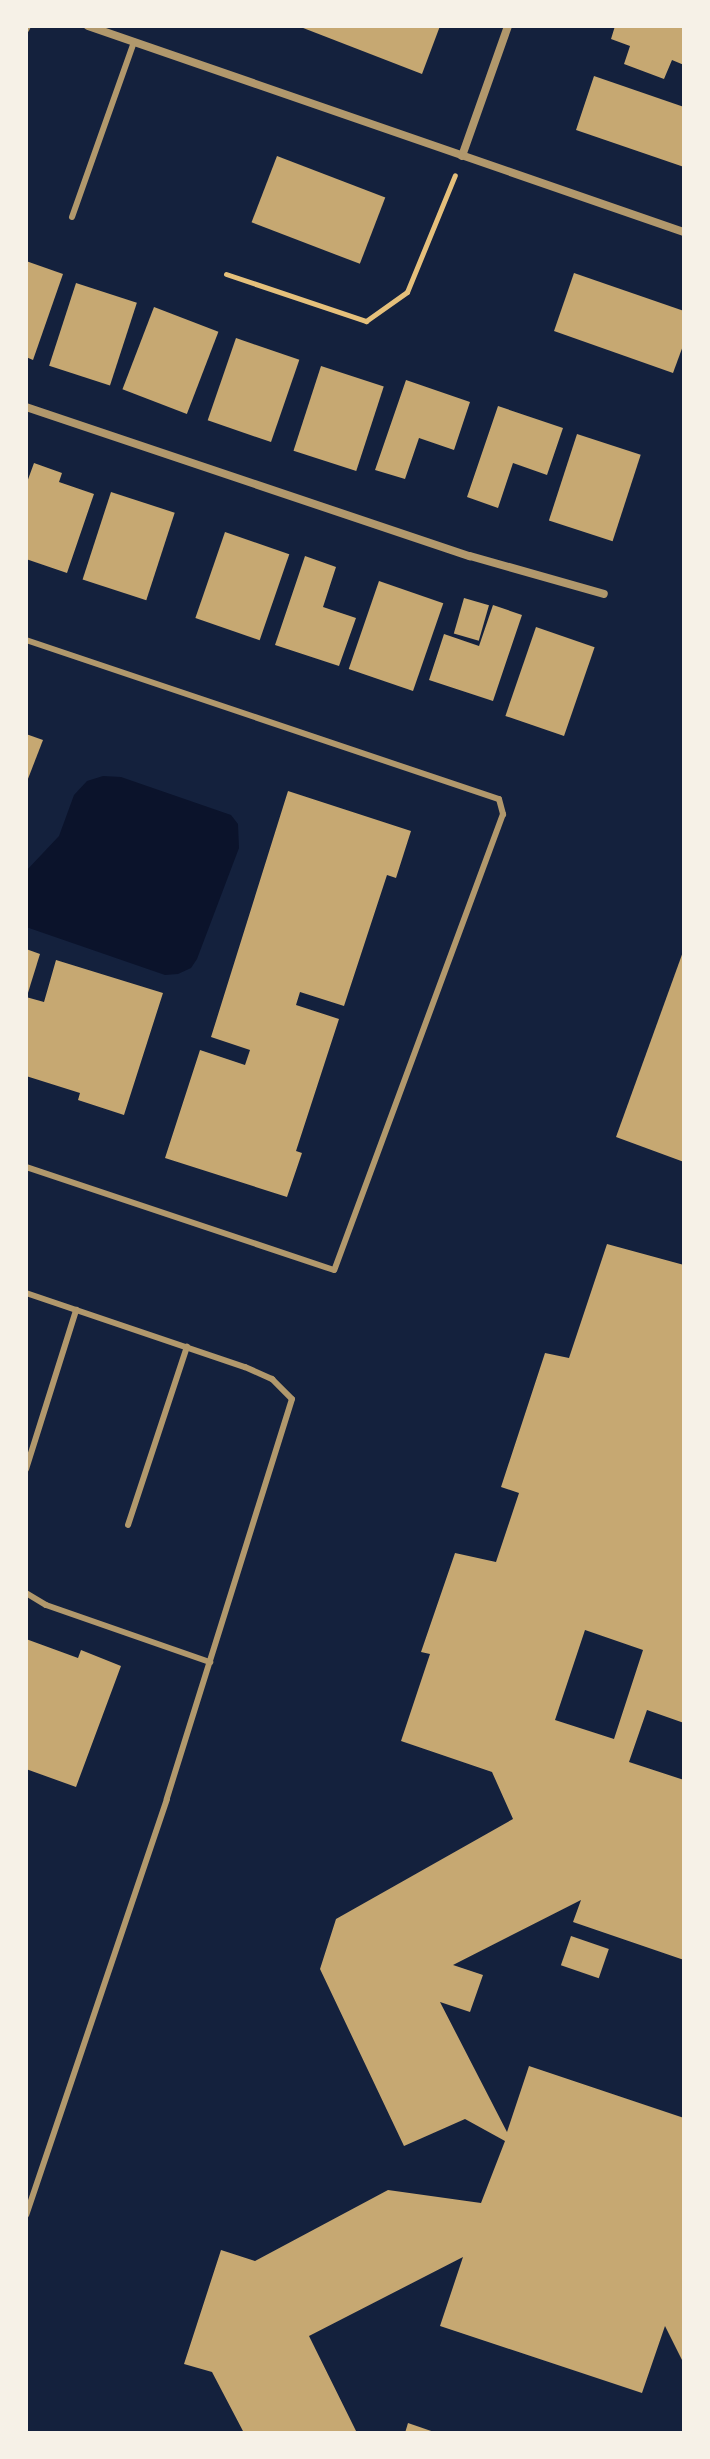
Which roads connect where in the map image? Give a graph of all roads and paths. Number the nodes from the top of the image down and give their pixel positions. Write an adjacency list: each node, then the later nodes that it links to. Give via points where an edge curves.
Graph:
1 (88, 26): 3 (street)
2 (508, 26): 4 (street)
3 (134, 42): 4 (street); 5 (lane)
4 (462, 156): 6 (street); 7 (path, via 407,292 366,321)
5 (72, 217)
6 (684, 232)
7 (226, 274)
8 (26, 407): 9 (street, via 470,556)
9 (604, 594)
10 (26, 640): 11 (lane, via 499,799 503,814 334,1270)
11 (26, 1167)
12 (26, 1293): 13 (lane)
13 (76, 1310): 14 (lane); 15 (lane)
14 (187, 1347): 16 (lane); 18 (lane, via 272,1379 292,1399)
15 (26, 1469)
16 (128, 1525)
17 (26, 1593): 18 (lane, via 46,1605)
18 (210, 1662): 19 (lane)
19 (26, 2215)

